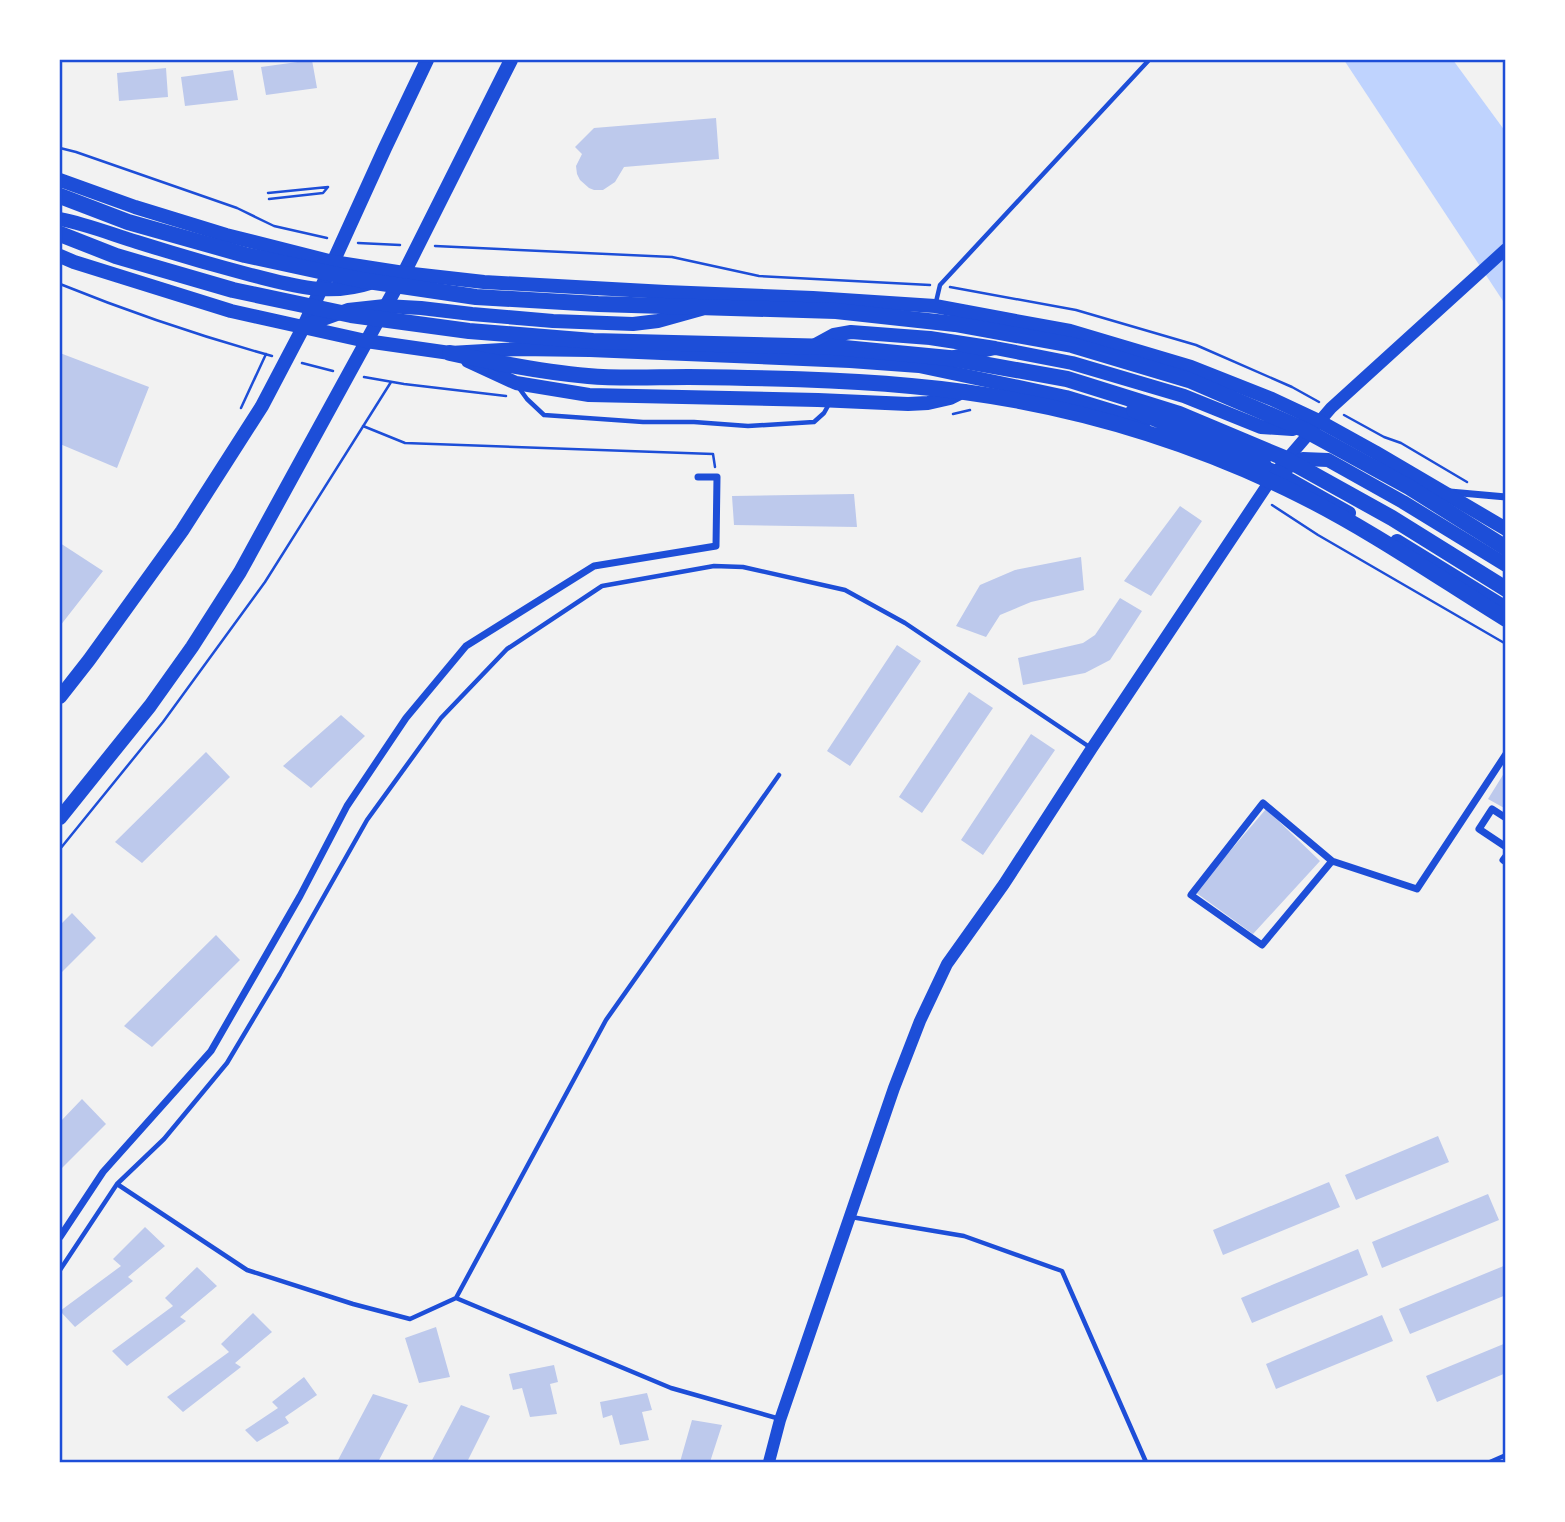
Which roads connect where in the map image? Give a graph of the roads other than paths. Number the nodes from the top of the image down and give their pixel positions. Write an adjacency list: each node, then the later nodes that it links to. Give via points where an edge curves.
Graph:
1 (427, 60): 10 (main road)
2 (511, 60): 11 (main road)
3 (1149, 60): 15 (lane, via 940,285)
4 (60, 180): 10 (main road, via 226,235)
5 (60, 196): 33 (highway, via 128,222 245,255 360,280 476,297 836,312 955,324 1072,345 1189,380 1303,429 1409,487)
6 (60, 219): 12 (main road, via 221,267)
7 (60, 234): 22 (highway, via 233,290 351,315 593,341 834,347)
8 (1506, 249): 26 (street)
9 (60, 256): 16 (main road, via 232,311)
10 (333, 262): 11 (main road); 12 (main road)
11 (404, 273): 12 (main road, via 357,287); 13 (main road, via 484,282); 14 (main road)
12 (320, 290): 16 (main road)
13 (749, 295): 14 (main road, via 633,324); 15 (main road)
14 (385, 306): 16 (main road, via 348,310); 17 (main road)
15 (935, 306): 26 (main road, via 1070,331 1191,367)
16 (304, 326): 17 (main road); 39 (main road, via 262,406 182,531)
17 (366, 341): 19 (main road); 43 (main road, via 240,572 192,647)
18 (995, 348): 20 (main road, via 851,332 834,335); 21 (main road); 26 (main road, via 1072,363 1184,396 1261,427 1292,429)
19 (450, 353): 20 (main road, via 590,350); 24 (main road); 35 (highway, via 520,368 591,376 911,386 1061,411 1173,441 1242,468 1302,496)
20 (788, 358): 21 (main road)
21 (919, 366): 23 (main road)
22 (1009, 368): 35 (highway, via 1116,403 1277,472 1339,508); 36 (highway, via 1067,379 1179,414 1284,458)
23 (987, 380): 25 (main road, via 928,403); 27 (main road, via 1066,397 1174,429)
24 (516, 383): 25 (main road, via 589,395); 25 (lane, via 544,415 643,422 748,426 814,422)
25 (831, 401)
26 (1319, 421): 27 (street); 29 (main road)
27 (1276, 472): 30 (main road, via 1303,459 1328,460); 37 (main road); 40 (street)
28 (698, 477): 51 (street, via 717,477 716,546 594,566 466,646 406,718 346,806 211,1051 103,1172)
29 (1442, 491): 30 (street); 31 (street); 32 (main road)
30 (1387, 494): 34 (main road)
31 (1506, 497)
32 (1506, 529)
33 (1506, 548)
34 (1506, 565)
35 (1423, 567): 38 (highway)
36 (1506, 589)
37 (1500, 605): 38 (main road)
38 (1506, 617)
39 (60, 697)
40 (1092, 748): 49 (lane, via 905,623 845,590 743,567 714,566 602,586 507,649 441,718 367,820 227,1063 164,1139); 50 (street, via 947,964 894,1088)
41 (1506, 754): 47 (street, via 1417,889)
42 (779, 775): 53 (lane, via 606,1020)
43 (60, 818)
44 (1506, 818): 45 (street, via 1492,809 1479,829)
45 (1506, 847)
46 (1506, 856): 48 (street)
47 (1332, 861): 47 (street, via 1262,945 1191,895 1263,803)
48 (1506, 862)
49 (117, 1184): 52 (lane); 53 (lane, via 247,1270 410,1318)
50 (850, 1217): 54 (street); 57 (lane, via 964,1236 1062,1272)
51 (60, 1237)
52 (60, 1270)
53 (456, 1298): 54 (lane, via 671,1388)
54 (780, 1420): 56 (street)
55 (1506, 1455): 58 (lane)
56 (769, 1462)
57 (1146, 1462)
58 (1490, 1462)

